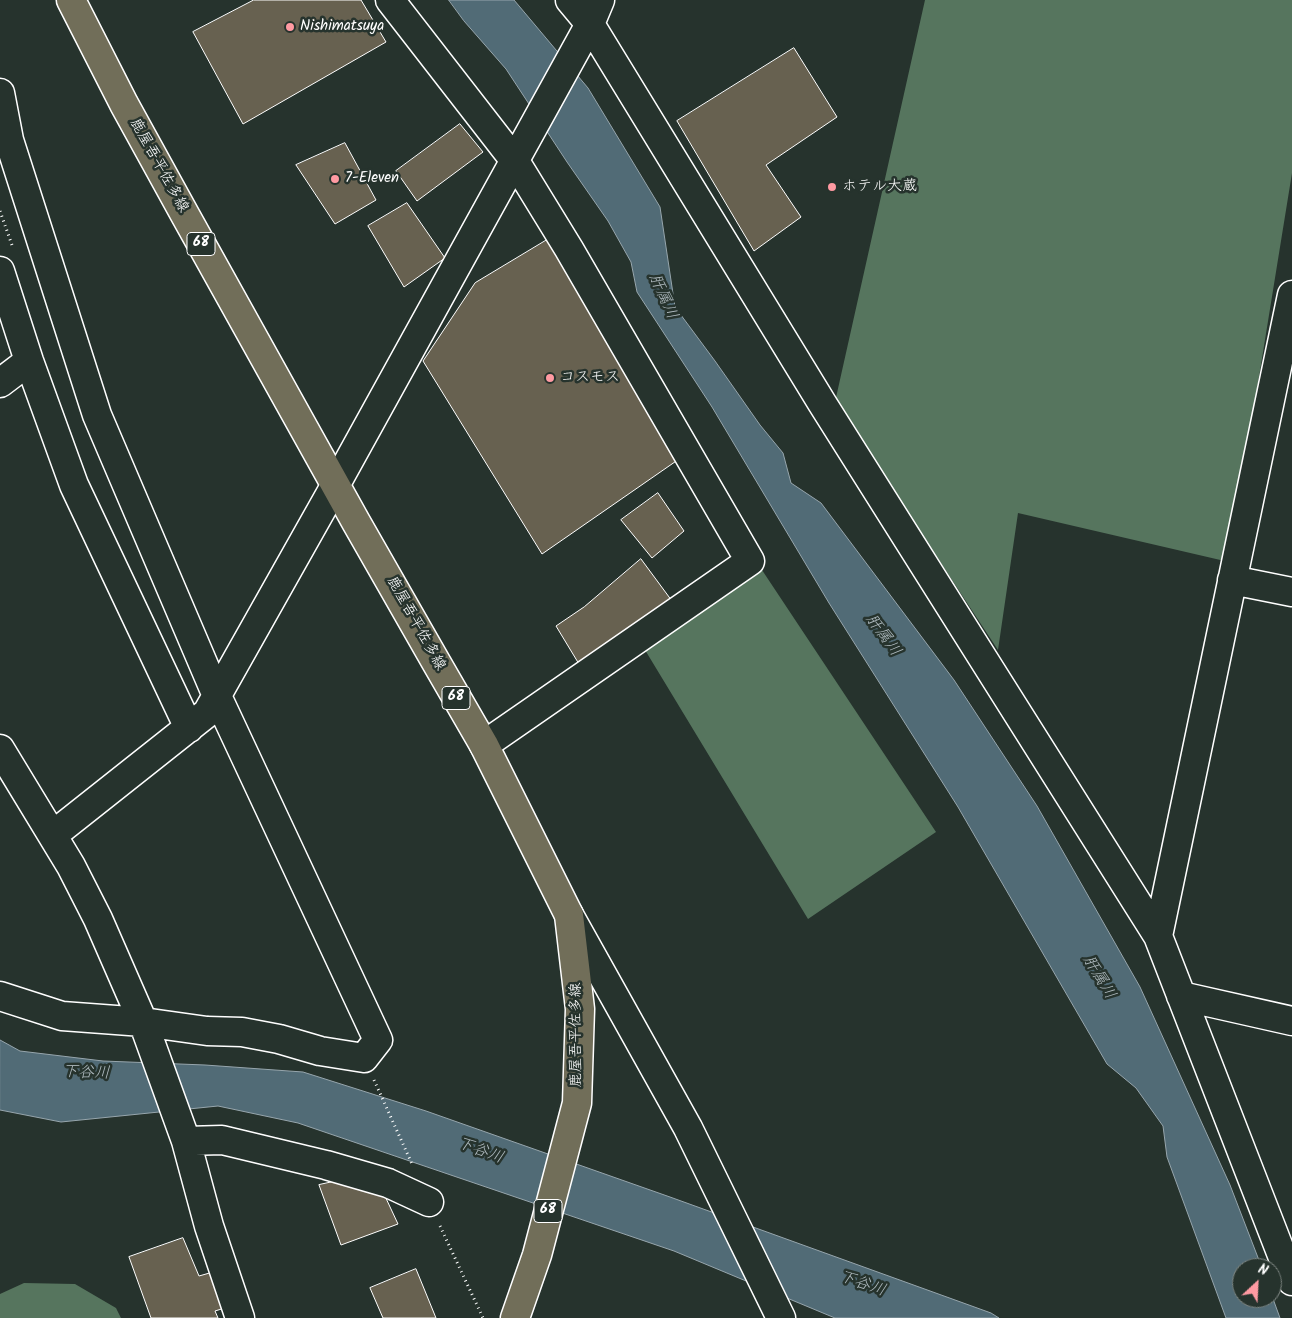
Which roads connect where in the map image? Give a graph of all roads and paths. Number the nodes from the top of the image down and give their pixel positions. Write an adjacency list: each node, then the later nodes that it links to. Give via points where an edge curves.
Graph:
1 (72, 0): 12 (main road, 鹿屋吾平佐多線 / 68, via 128,112)
2 (390, 0): 7 (street)
3 (570, 0): 5 (street)
4 (600, 0): 5 (street)
5 (584, 34): 7 (street); 21 (street, via 817,394)
6 (0, 93): 15 (street, via 9,140 97,415)
7 (514, 161): 12 (street); 17 (street, via 569,249 750,562)
8 (0, 271): 10 (street)
9 (1292, 295): 13 (street)
10 (29, 361): 11 (street); 16 (street, via 74,485)
11 (0, 383)
12 (336, 484): 15 (street); 17 (main road, 鹿屋吾平佐多線 / 68)
13 (1232, 580): 14 (street); 21 (street)
14 (1292, 592)
15 (217, 696): 16 (street, via 207,713); 26 (street, via 378,1040)
16 (189, 728): 19 (street)
17 (484, 745): 20 (main road, 鹿屋吾平佐多線 / 68)
18 (0, 749): 19 (street)
19 (53, 835): 25 (street, via 98,920)
20 (569, 915): 32 (main road, 鹿屋吾平佐多線 / 68, via 580,1009 577,1103 537,1255); 33 (street, via 688,1128)
21 (1158, 936): 23 (street)
22 (0, 996): 25 (street, via 62,1016)
23 (1181, 996): 24 (street); 29 (street)
24 (1292, 1021)
25 (143, 1022): 26 (street, via 279,1038 320,1051); 27 (street)
26 (364, 1058): 28 (path)
27 (186, 1142): 28 (street, via 222,1140 318,1163 388,1183); 30 (street, via 209,1226)
28 (429, 1202): 31 (path)
29 (1290, 1268)
30 (240, 1318)
31 (483, 1318)
32 (515, 1318)
33 (781, 1318)

